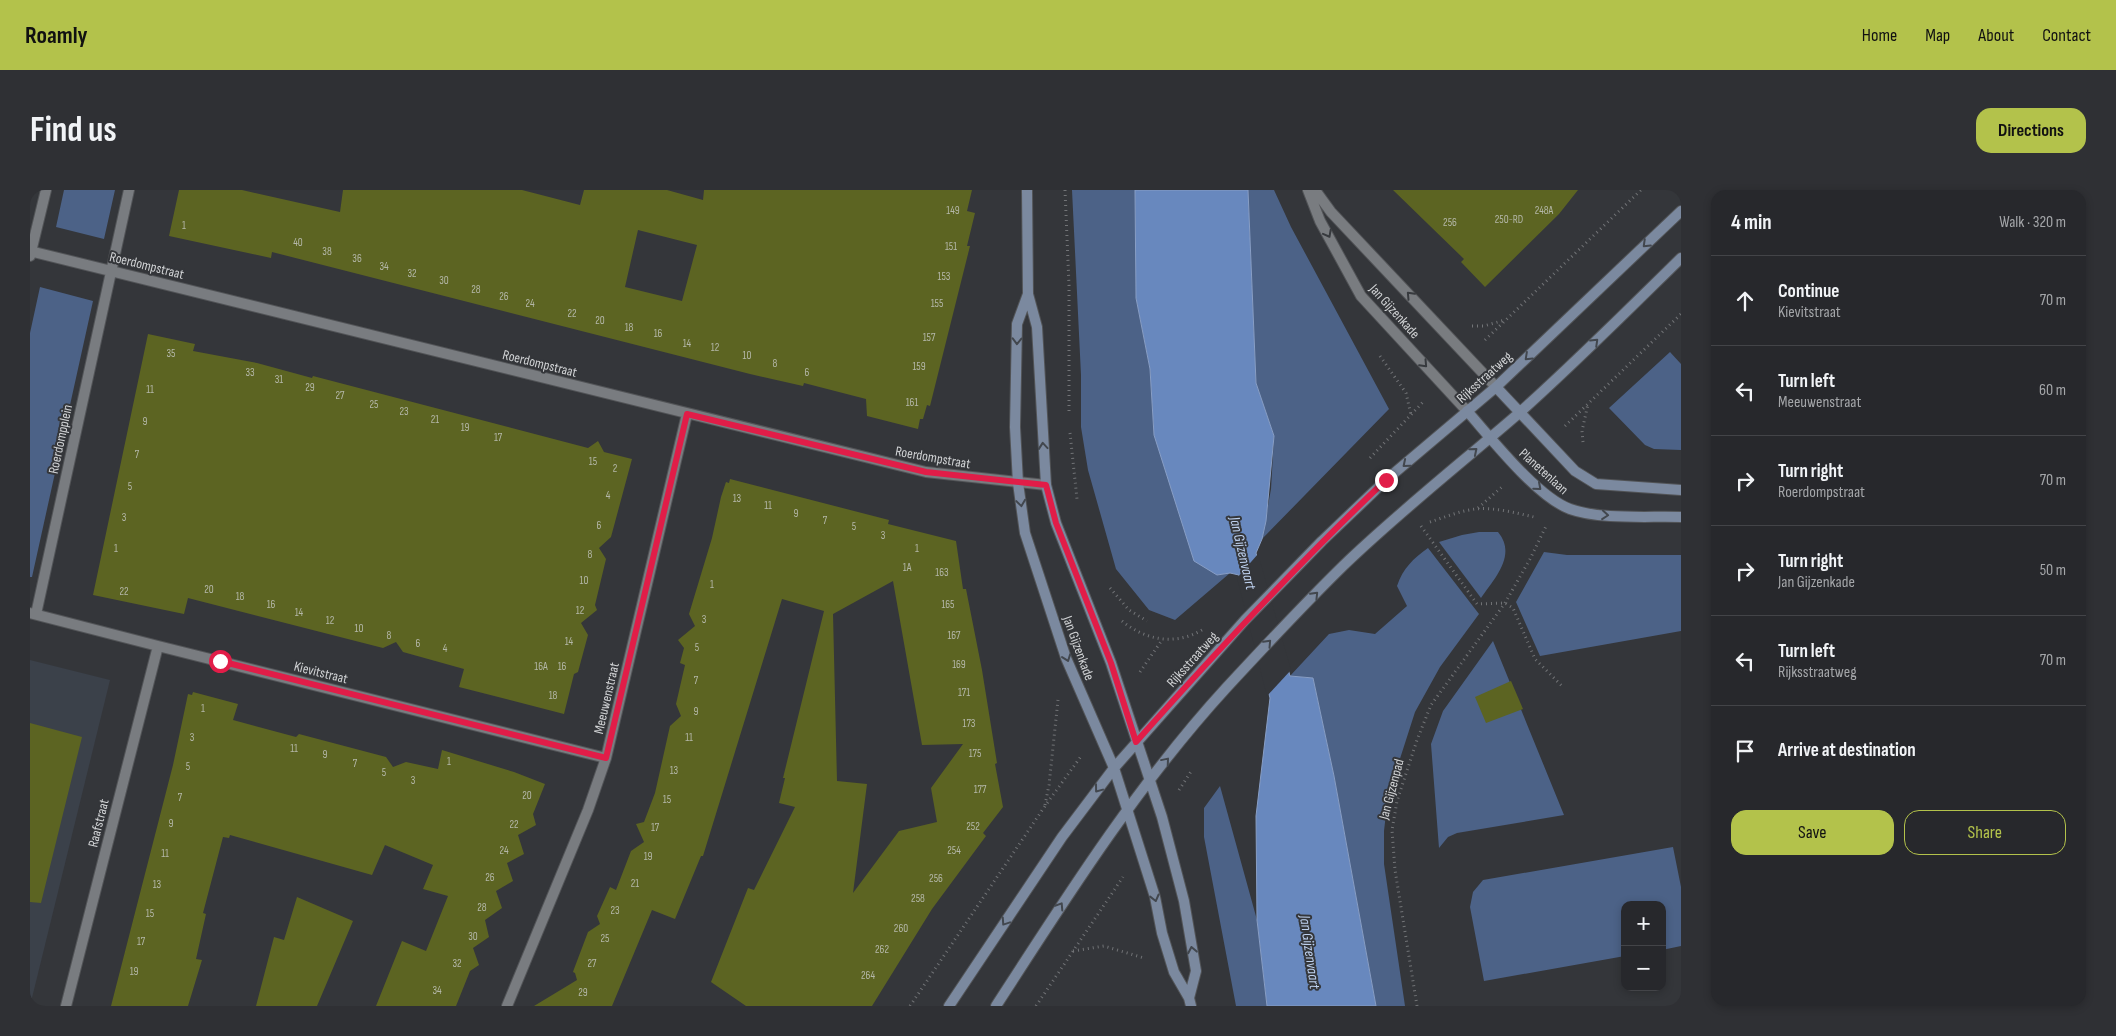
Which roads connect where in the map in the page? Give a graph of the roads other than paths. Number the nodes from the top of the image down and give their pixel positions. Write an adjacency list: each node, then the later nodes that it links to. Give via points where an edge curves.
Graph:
1 (46, 190): 7 (street)
2 (129, 190): 9 (street, Roerdompplein)
3 (1027, 190): 10 (main road, Jan Gijzenkade)
4 (1308, 190): 12 (street, Jan Gijzenkade, one-way to 12, via 1320,221 1361,296)
5 (1315, 190): 11 (street, Jan Gijzenkade, one-way to 5, via 1331,212)
6 (1681, 211): 11 (main road, Rijksstraatweg, one-way to 11)
7 (30, 253): 9 (street, Roerdompstraat)
8 (1681, 258): 13 (main road, one-way to 8)
9 (112, 270): 14 (street, Roerdompstraat); 20 (street, Roerdompplein)
10 (1028, 294): 16 (main road, Jan Gijzenkade, one-way to 16, via 1017,324 1015,428); 17 (main road, Jan Gijzenkade, one-way to 10, via 1037,327)
11 (1496, 387): 12 (main road, Rijksstraatweg); 13 (main road, Planetenlaan)
12 (1467, 411): 15 (main road, Planetenlaan); 22 (main road, Rijksstraatweg, one-way to 22, via 1386,480 1322,541)
13 (1519, 412): 15 (main road); 18 (main road, Planetenlaan, via 1575,472 1596,484)
14 (687, 414): 16 (street, Roerdompstraat, via 926,472); 23 (street, Meeuwenstraat)
15 (1490, 437): 19 (main road, Planetenlaan, one-way to 19, via 1530,480 1558,504 1571,510); 25 (main road, one-way to 15, via 1225,689 1281,630 1366,545)
16 (1018, 483): 17 (street, Roerdompstraat); 24 (main road, Jan Gijzenkade, one-way to 24, via 1025,532 1066,658)
17 (1046, 485): 22 (main road, Jan Gijzenkade, via 1056,523 1111,663)
18 (1681, 490)
19 (1681, 517)
20 (33, 613): 21 (street, Kievitstraat)
21 (158, 646): 23 (street, Kievitstraat); 28 (street, Raafstraat)
22 (1136, 742): 24 (main road, Rijksstraatweg); 25 (main road, Jan Gijzenkade)
23 (606, 758): 29 (street, Meeuwenstraat, via 588,810)
24 (1114, 768): 26 (main road, Jan Gijzenkade); 30 (main road, Rijksstraatweg, one-way to 30, via 1062,837)
25 (1150, 779): 26 (main road); 27 (main road, Jan Gijzenkade, one-way to 25, via 1196,971 1177,873)
26 (1127, 811): 27 (main road, Jan Gijzenkade, one-way to 27, via 1155,897 1174,972); 31 (main road, one-way to 26, via 1065,898)
27 (1190, 1002)
28 (66, 1006)
29 (507, 1006)
30 (949, 1006)
31 (996, 1006)

